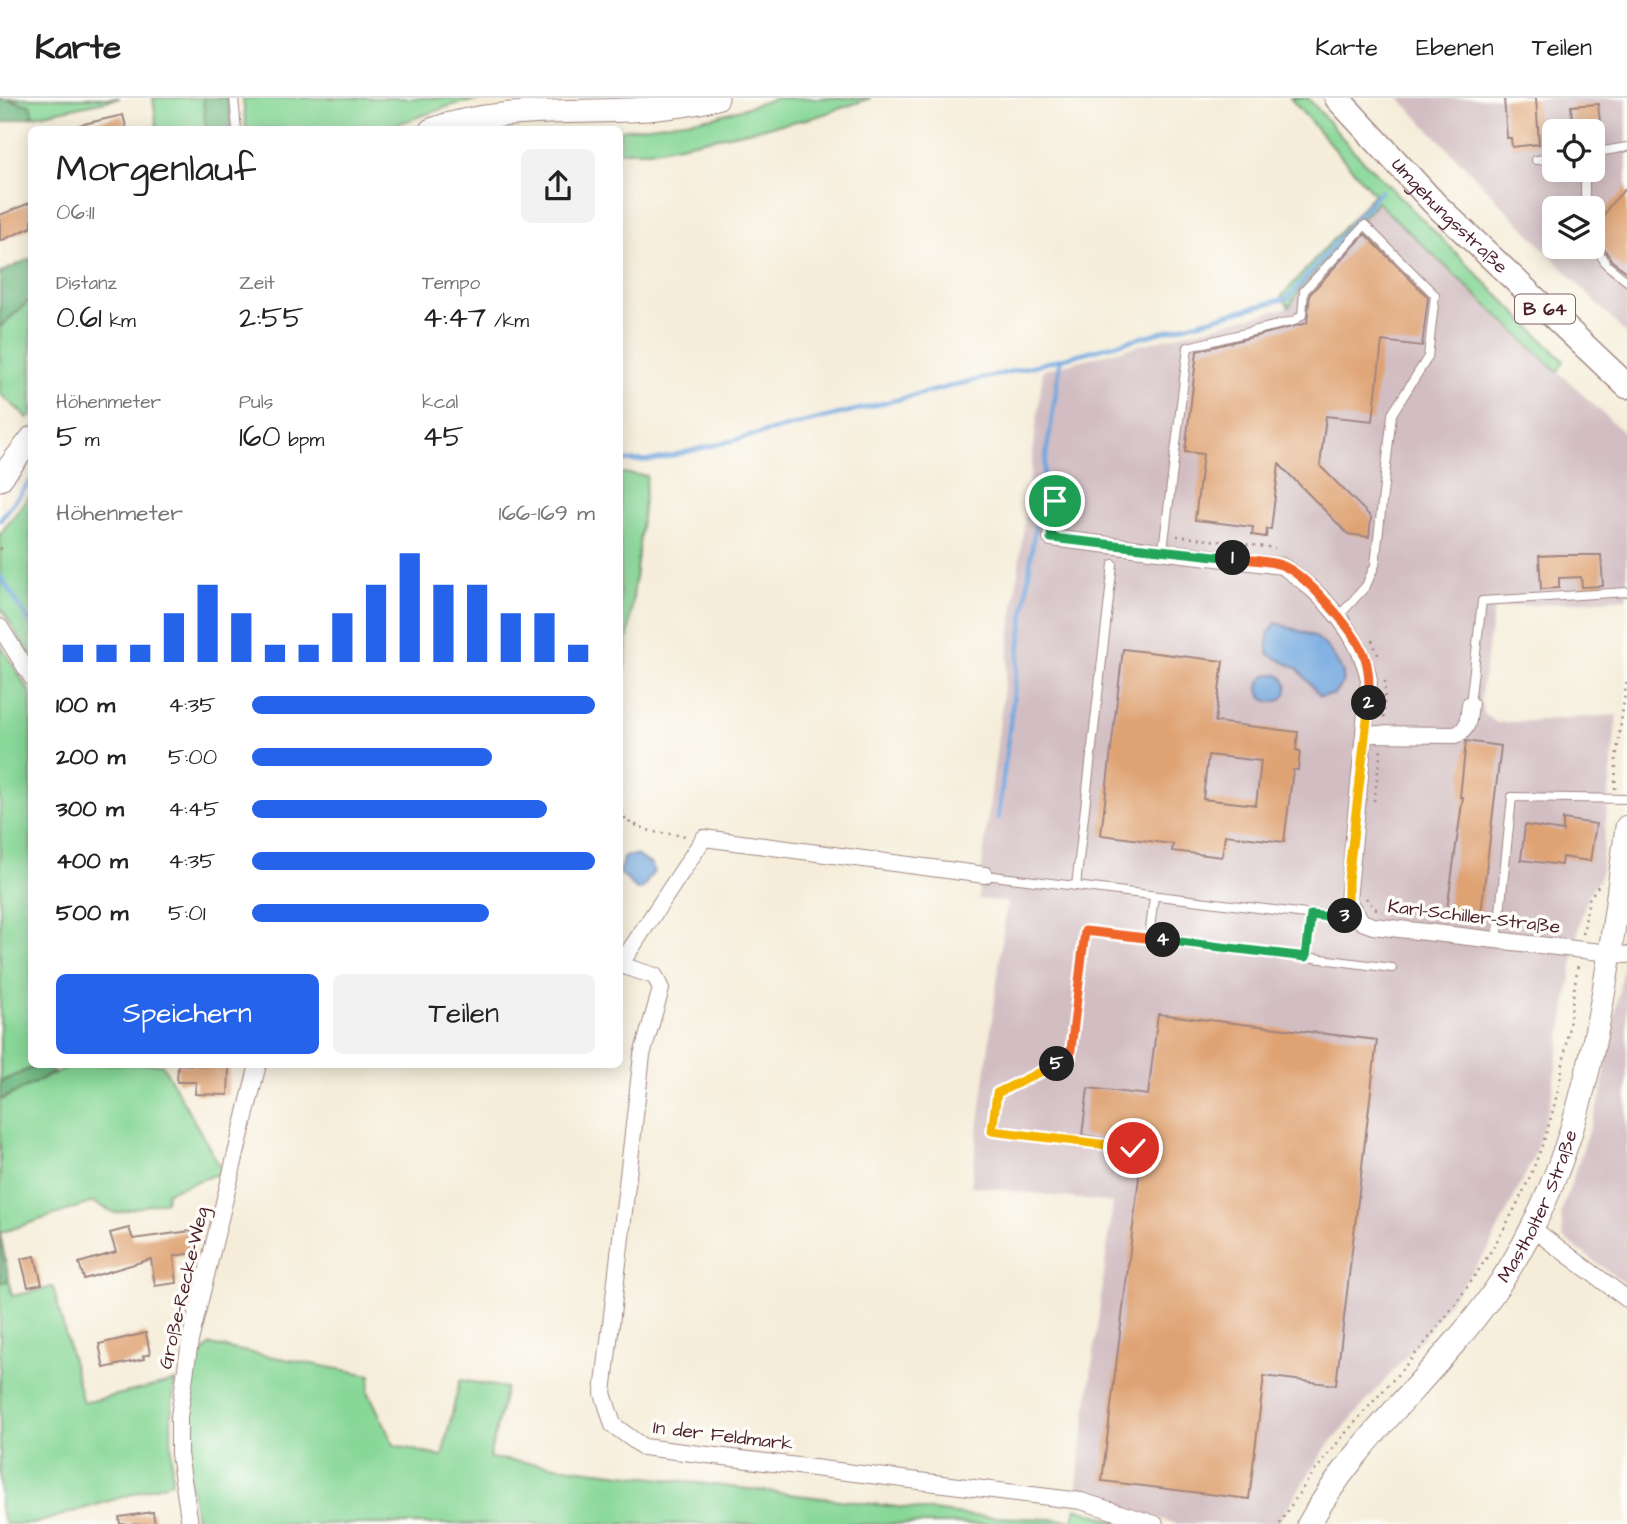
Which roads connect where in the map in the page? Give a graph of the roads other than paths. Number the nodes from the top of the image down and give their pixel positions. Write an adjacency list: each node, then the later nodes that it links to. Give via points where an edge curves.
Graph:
1 (234, 98): 4 (lane)
2 (717, 98): 5 (main road, via 661,108 478,118)
3 (1337, 98): 12 (main road, Umgehungsstraße / B 64, via 1435,204)
4 (237, 126)
5 (447, 126)
6 (1627, 147): 7 (lane)
7 (1605, 151)
8 (1542, 159): 9 (lane)
9 (1536, 160)
10 (1603, 259): 11 (lane)
11 (1627, 281)
12 (1627, 386)
13 (28, 443): 14 (main road)
14 (0, 479)
15 (1055, 501): 16 (street, via 1051,538)
16 (1163, 550): 19 (street, via 1282,566); 19 (lane, via 1188,347 1294,321 1301,315 1304,291 1365,225 1435,295 1428,357 1392,414 1375,565 1366,586)
17 (1113, 564): 27 (lane)
18 (1627, 593): 22 (lane, via 1482,601)
19 (1338, 617): 23 (street, via 1364,656 1369,680)
20 (0, 627): 21 (street)
21 (28, 672)
22 (1470, 704): 23 (street, via 1465,730 1455,735)
23 (1366, 734): 29 (street, via 1348,880)
24 (1627, 799): 32 (lane, via 1512,797)
25 (1627, 827): 33 (main road, Mastholter Straße)
26 (985, 875): 27 (lane); 35 (street, via 704,838)
27 (1076, 886): 28 (lane)
28 (1154, 896): 30 (lane); 31 (lane)
29 (1353, 913): 30 (lane, via 1339,918); 32 (street, Karl-Schiller-Straße, via 1373,926)
30 (1311, 915): 34 (lane)
31 (1149, 938): 34 (lane); 39 (lane, via 1085,931 1070,1058 997,1093 992,1131)
32 (1497, 942): 33 (street, Karl-Schiller-Straße)
33 (1618, 953): 40 (main road, Mastholter Straße, via 1559,1171)
34 (1306, 957): 37 (lane)
35 (623, 960)
36 (623, 966): 43 (street, In der Feldmark, via 655,976 661,989 642,1055 603,1393 613,1425 643,1447 1080,1501)
37 (1392, 968)
38 (257, 1068): 42 (street, Große-Recke-Weg, via 190,1341 179,1417 179,1454)
39 (1133, 1148)
40 (1533, 1229): 41 (street); 44 (main road, Mastholter Straße, via 1495,1291 1351,1462)
41 (1627, 1298)
42 (190, 1524)
43 (1154, 1524)
44 (1309, 1524)

